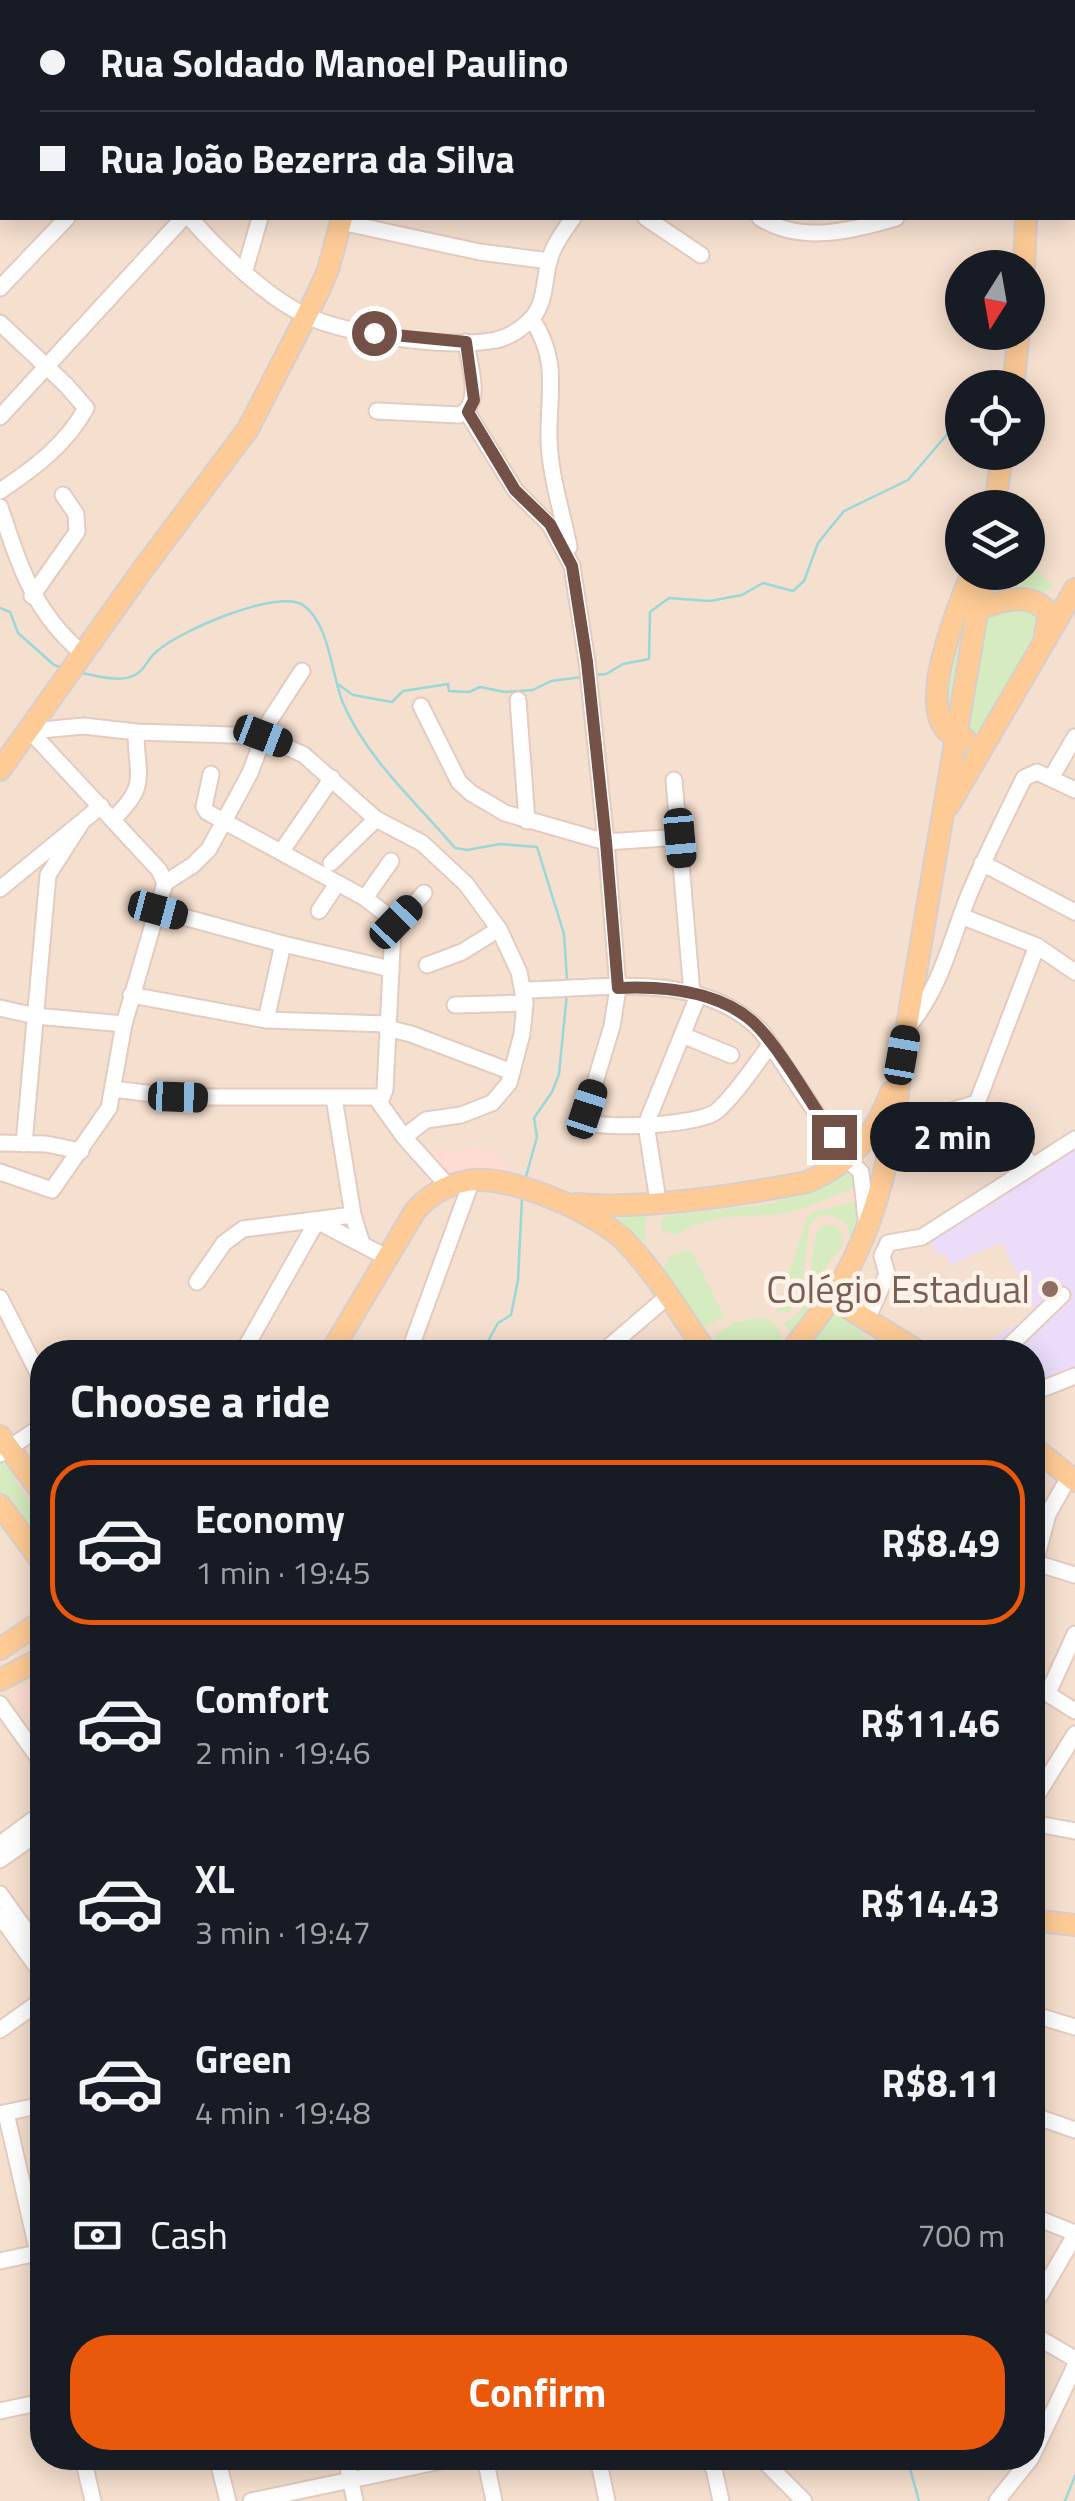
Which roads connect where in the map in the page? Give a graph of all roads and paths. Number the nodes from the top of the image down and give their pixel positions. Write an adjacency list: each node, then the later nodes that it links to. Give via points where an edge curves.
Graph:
1 (64, 220): 15 (street)
2 (185, 220): 20 (street)
3 (189, 220): 14 (street)
4 (259, 220): 14 (street)
5 (342, 220): 13 (street); 16 (main road)
6 (572, 220): 13 (street)
7 (649, 220): 12 (street)
8 (764, 220): 9 (street, via 815,234)
9 (886, 220)
10 (1022, 220): 11 (main road)
11 (1023, 250)
12 (702, 255)
13 (549, 261): 17 (street)
14 (245, 270): 16 (street)
15 (0, 288)
16 (305, 316): 19 (street, via 341,328); 36 (main road, via 248,430)
17 (532, 318): 19 (street, via 498,340); 27 (street, via 552,367 549,440)
18 (0, 324): 20 (street)
19 (466, 342): 22 (street, via 474,400)
20 (45, 366): 23 (street); 24 (street, via 86,410 34,468)
21 (377, 410): 22 (street)
22 (468, 412): 27 (street, via 515,490 550,524)
23 (0, 417)
24 (0, 491)
25 (63, 495): 32 (street, via 76,514 77,532)
26 (0, 507): 32 (street)
27 (572, 566): 60 (street)
28 (1075, 588): 33 (main road); 35 (main road)
29 (966, 590): 44 (main road, via 934,703 940,723)
30 (981, 590): 34 (main road)
31 (1006, 590): 33 (main road)
32 (32, 596): 36 (street)
33 (1020, 599): 34 (main road); 35 (main road, via 1047,612)
34 (978, 610): 44 (main road)
35 (1042, 641): 40 (main road)
36 (80, 656): 41 (main road)
37 (302, 670): 43 (street)
38 (518, 700): 57 (street)
39 (421, 706): 57 (street, via 459,782 487,804)
40 (1000, 716): 44 (main road, via 972,738); 53 (main road)
41 (30, 731): 42 (street, via 84,726); 46 (main road); 52 (street)
42 (136, 732): 43 (street); 54 (street, via 136,794)
43 (263, 736): 48 (street, via 304,754); 55 (street)
44 (955, 737): 53 (main road)
45 (1075, 737): 49 (street)
46 (0, 770)
47 (212, 774): 55 (street, via 204,808)
48 (332, 778): 56 (street); 61 (street)
49 (1051, 778): 51 (street); 64 (street, via 1037,772 1024,778)
50 (674, 780): 59 (street)
51 (1075, 790)
52 (101, 806): 54 (street); 58 (street)
53 (943, 816): 91 (main road)
54 (114, 819): 65 (street)
55 (225, 819): 61 (street); 65 (street, via 193,866)
56 (376, 819): 63 (street); 75 (street, via 441,860)
57 (527, 820): 60 (street)
58 (82, 822): 67 (street); 87 (street, via 48,874)
59 (680, 838): 60 (street); 83 (street)
60 (606, 842): 81 (street)
61 (281, 852): 66 (street)
62 (390, 861): 69 (street)
63 (331, 863)
64 (982, 863): 72 (street); 73 (street)
65 (165, 883): 70 (street)
66 (337, 884): 69 (street); 71 (street)
67 (0, 889)
68 (424, 893): 74 (street)
69 (365, 898): 74 (street)
70 (158, 910): 76 (street); 82 (street)
71 (319, 912)
72 (1075, 912)
73 (961, 916): 77 (street); 91 (street, via 936,986)
74 (396, 922): 79 (street)
75 (499, 929): 78 (street); 84 (street)
76 (283, 944): 79 (street); 88 (street)
77 (1037, 946): 80 (street); 100 (street)
78 (427, 965)
79 (391, 969): 90 (street)
80 (1075, 972)
81 (618, 988): 83 (street); 84 (street); 101 (street, via 588,1122)
82 (132, 995): 88 (street); 89 (street)
83 (695, 995): 92 (street); 93 (street, via 750,1020)
84 (524, 997): 85 (street); 96 (street)
85 (455, 1004)
86 (0, 1008): 87 (street)
87 (35, 1016): 89 (street); 106 (street)
88 (266, 1020): 90 (street)
89 (124, 1024): 97 (street)
90 (387, 1026): 96 (street); 99 (street, via 385,1090)
91 (906, 1028): 95 (main road)
92 (682, 1035): 94 (street); 101 (street)
93 (771, 1044): 101 (street, via 714,1113); 108 (street)
94 (731, 1055)
95 (902, 1055): 102 (main road); 108 (main road, via 882,1114)
96 (512, 1072): 103 (street, via 492,1103 426,1120)
97 (113, 1089): 98 (street, via 178,1097); 107 (street, via 104,1120)
98 (334, 1098): 99 (street); 116 (street)
99 (379, 1098): 103 (street)
100 (977, 1103): 102 (street); 109 (street)
101 (646, 1124): 114 (street)
102 (894, 1128): 119 (main road)
103 (404, 1138): 112 (street)
104 (1075, 1139): 109 (street)
105 (0, 1143): 106 (street)
106 (24, 1144): 107 (street)
107 (81, 1151): 110 (street, via 52,1190)
108 (847, 1158): 114 (main road, via 807,1182); 119 (street, via 862,1172)
109 (1032, 1164): 127 (street, via 922,1237 888,1243 882,1252 885,1282)
110 (0, 1172)
111 (472, 1180): 112 (main road); 113 (main road); 130 (street)
112 (448, 1186): 121 (main road, via 414,1211)
113 (547, 1197): 115 (main road); 118 (main road)
114 (658, 1201): 115 (main road)
115 (616, 1205): 118 (main road)
116 (353, 1214): 117 (street); 120 (street)
117 (316, 1220): 120 (street); 122 (street, via 243,1229); 128 (street)
118 (608, 1228): 124 (main road)
119 (866, 1228): 126 (main road)
120 (362, 1244): 121 (street)
121 (386, 1257): 129 (main road)
122 (197, 1282)
123 (1062, 1295): 135 (street)
124 (668, 1296): 131 (street); 132 (main road)
125 (0, 1298): 136 (street)
126 (832, 1298): 127 (main road); 133 (main road)
127 (867, 1320): 134 (main road)
128 (250, 1340)
129 (338, 1340)
130 (413, 1340)
131 (622, 1340)
132 (698, 1340)
133 (799, 1340)
134 (900, 1340)
135 (1015, 1340)
136 (30, 1358)
137 (1075, 1376): 138 (street)
138 (1045, 1389)
139 (30, 1432): 140 (street)
140 (3, 1446): 142 (main road)
141 (1045, 1457): 143 (main road)
142 (30, 1478)
143 (1072, 1479): 145 (street)
144 (0, 1506): 146 (main road)
145 (1045, 1526)
146 (30, 1546)
147 (1045, 1571): 148 (street)
148 (1075, 1575)
149 (30, 1629): 151 (main road)
150 (1075, 1634): 155 (street)
151 (0, 1649)
152 (30, 1664): 153 (main road)
153 (0, 1680)
154 (1045, 1691): 155 (street)
155 (1048, 1693): 157 (street)
156 (0, 1704): 159 (street)
157 (1075, 1710)
158 (1073, 1745): 160 (street)
159 (30, 1746)
160 (1045, 1785)
161 (30, 1822): 165 (street)
162 (1045, 1825): 163 (street)
163 (1075, 1831)
164 (30, 1839): 166 (street)
165 (0, 1844)
166 (0, 1860)
167 (0, 1894): 171 (street)
168 (0, 1916): 172 (street)
169 (1045, 1922): 170 (main road)
170 (1075, 1925)
171 (30, 1937)
172 (30, 1957)
173 (30, 2009): 176 (street)
174 (1045, 2018): 175 (street)
175 (1075, 2026)
176 (0, 2030)
177 (30, 2108): 178 (street)
178 (3, 2114): 181 (street)
179 (1045, 2120): 180 (street)
180 (1075, 2130)
181 (30, 2212)
182 (1045, 2221): 183 (street)
183 (1075, 2234): 186 (street)
184 (30, 2254): 185 (street)
185 (0, 2261)
186 (1045, 2283)
187 (1045, 2342): 188 (street)
188 (1075, 2362): 191 (street)
189 (30, 2405): 190 (street)
190 (0, 2411)
191 (1045, 2428)
192 (86, 2470): 202 (street)
193 (220, 2470): 203 (street)
194 (348, 2470): 201 (street)
195 (398, 2470): 201 (street)
196 (488, 2470): 206 (street)
197 (600, 2470): 207 (street)
198 (714, 2470): 208 (street)
199 (774, 2470): 209 (street)
200 (1021, 2470): 210 (street)
201 (350, 2480): 204 (street); 205 (street)
202 (92, 2501)
203 (228, 2501)
204 (250, 2501)
205 (355, 2501)
206 (494, 2501)
207 (606, 2501)
208 (721, 2501)
209 (804, 2501)
210 (998, 2501)

